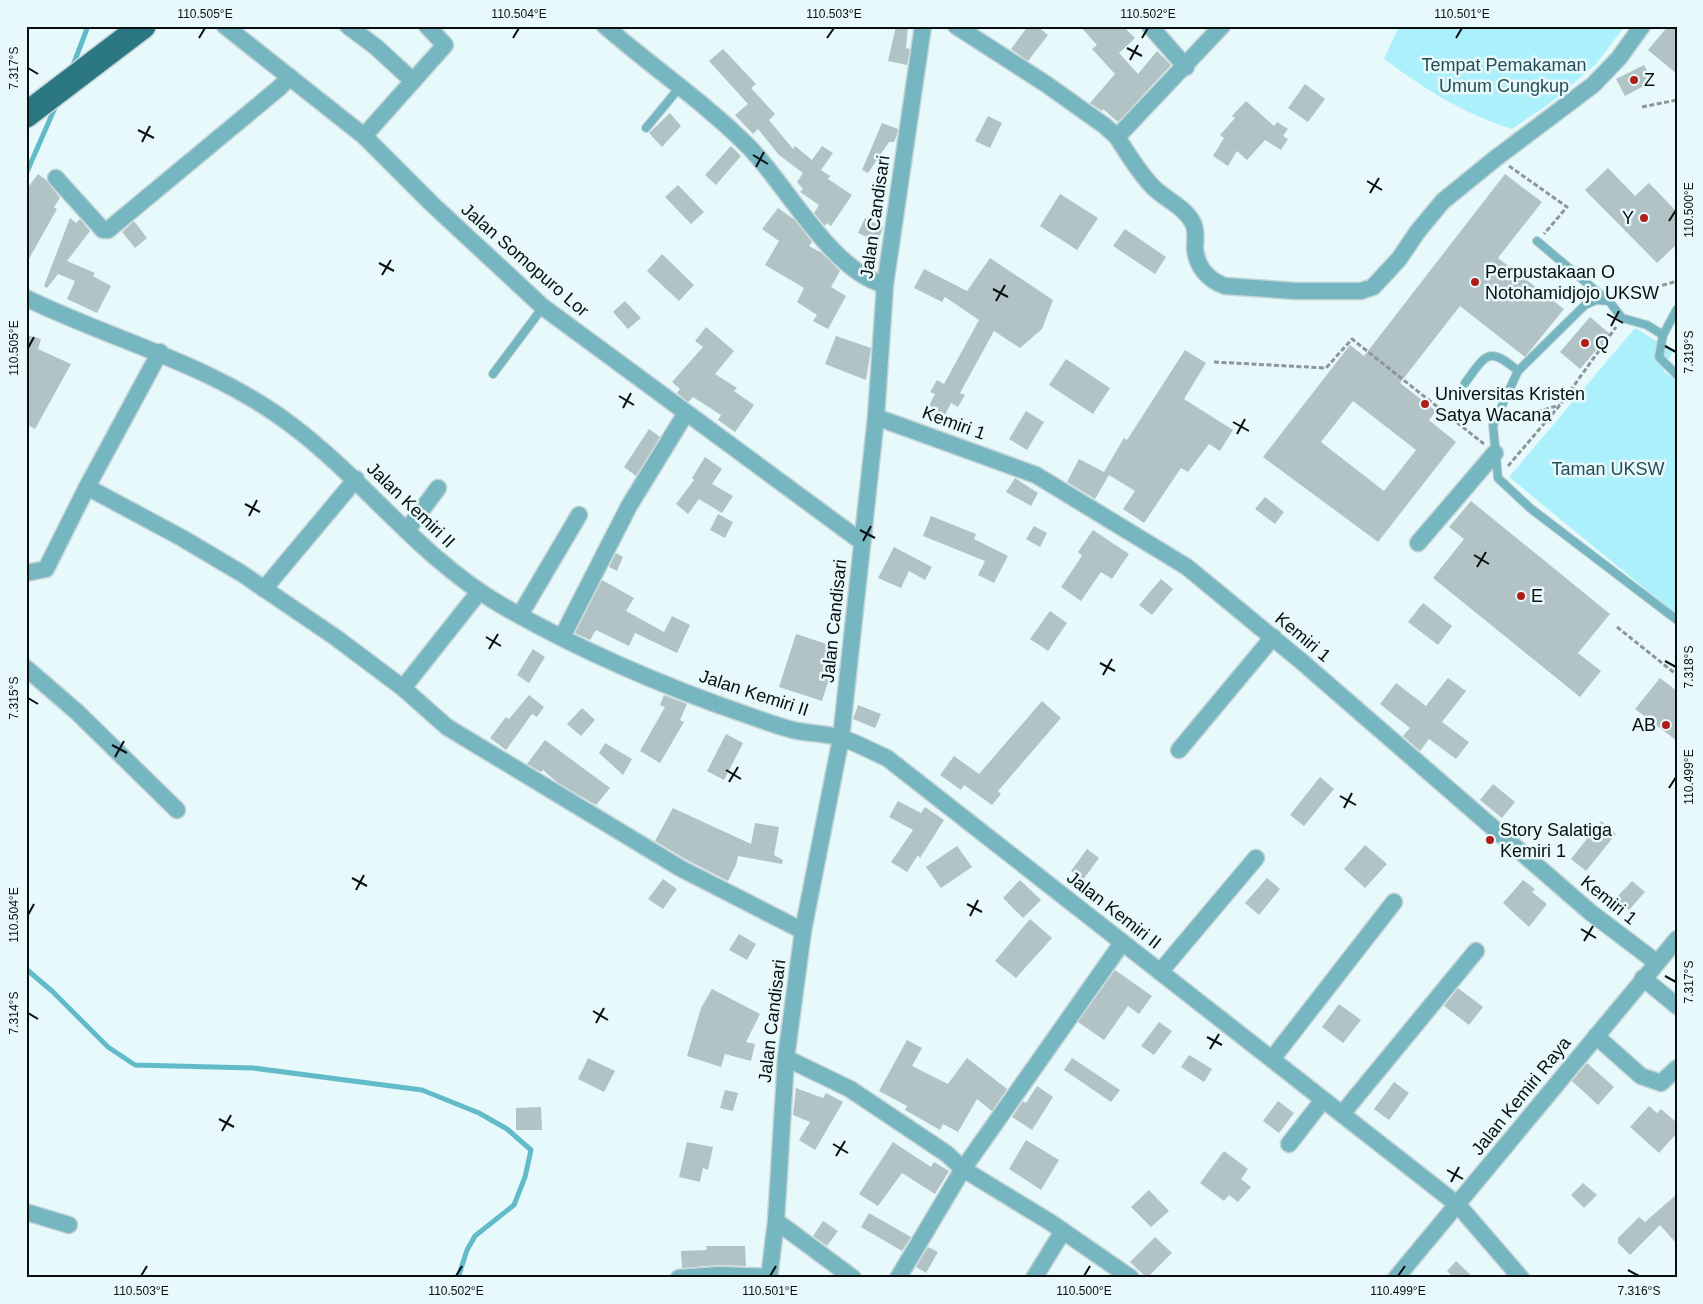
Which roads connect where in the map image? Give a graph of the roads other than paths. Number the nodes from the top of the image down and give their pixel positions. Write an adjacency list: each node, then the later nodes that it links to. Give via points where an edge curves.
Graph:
1 (142, 26): 15 (main road)
2 (225, 26): 12 (street, Jalan Somopuro Lor)
3 (348, 26): 13 (street)
4 (426, 26): 13 (street, via 445,45)
5 (923, 26): 21 (street, Jalan Candisari)
6 (956, 26): 18 (street, via 1046,84)
7 (1150, 26): 11 (street)
8 (1222, 26): 11 (street)
9 (1642, 26): 18 (street, via 1619,58 1593,85 1443,201 1398,259 1373,286 1361,291 1296,291 1224,286 1214,282 1206,276 1197,260 1193,223 1183,210 1154,188)
10 (606, 27): 14 (street)
11 (1186, 66): 18 (street)
12 (290, 77): 17 (street, Jalan Somopuro Lor); 19 (street, via 108,230 103,230)
13 (414, 81): 17 (street)
14 (680, 87): 16 (lane); 21 (street, via 750,148 819,234 851,266 873,282)
15 (26, 115)
16 (646, 128)
17 (364, 136): 24 (street, Jalan Somopuro Lor)
18 (1118, 137)
19 (56, 178)
20 (1537, 241): 23 (lane)
21 (885, 285): 33 (street, Jalan Candisari)
22 (26, 298): 27 (street, Jalan Kemiri II, via 98,330)
23 (1609, 301): 26 (lane, via 1622,318 1647,325); 28 (lane, via 1596,300 1585,305)
24 (543, 307): 29 (lane); 32 (street, Jalan Somopuro Lor)
25 (1677, 309): 26 (lane)
26 (1663, 335): 30 (lane, via 1659,357)
27 (160, 352): 35 (street, Jalan Kemiri II, via 259,402 313,442); 36 (street)
28 (1518, 371): 31 (lane, via 1501,356 1491,356 1483,359); 34 (lane, via 1493,425)
29 (493, 374)
30 (1677, 376)
31 (1465, 383)
32 (686, 413): 40 (street, Jalan Somopuro Lor); 47 (street, via 629,506)
33 (876, 417): 40 (street, Jalan Candisari); 48 (street, Kemiri 1, via 1036,475 1187,566)
34 (1495, 453): 41 (street); 46 (lane, via 1498,478 1530,508)
35 (356, 480): 39 (street, Jalan Kemiri II); 43 (street)
36 (87, 487): 42 (street, via 46,569); 43 (street, via 182,538)
37 (438, 488): 39 (street)
38 (579, 515): 45 (street)
39 (408, 530): 44 (street, Jalan Kemiri II)
40 (862, 542): 51 (street, Jalan Candisari)
41 (1418, 543)
42 (26, 573)
43 (264, 589): 50 (street)
44 (479, 592): 45 (street, Jalan Kemiri II); 50 (street)
45 (520, 615): 47 (street, Jalan Kemiri II)
46 (1677, 620)
47 (562, 637): 51 (street, Jalan Kemiri II, via 723,707 794,731)
48 (1272, 637): 52 (street); 60 (street, Kemiri 1, via 1590,912)
49 (26, 668): 53 (street, via 77,712)
50 (403, 688): 56 (street, via 447,727 680,868)
51 (841, 738): 56 (street, Jalan Candisari); 58 (street, Jalan Kemiri II, via 887,758)
52 (1179, 750)
53 (177, 810)
54 (1256, 858): 61 (street)
55 (1394, 902): 66 (street)
56 (803, 930): 65 (street, Jalan Candisari)
57 (1677, 939): 60 (street, Jalan Kemiri Raya)
58 (1122, 943): 61 (street, Jalan Kemiri II); 71 (street)
59 (1476, 951): 69 (street)
60 (1656, 962): 62 (street, Jalan Kemiri Raya)
61 (1160, 972): 66 (street, Jalan Kemiri II)
62 (1643, 978): 63 (street); 64 (street, Jalan Kemiri Raya)
63 (1677, 1006)
64 (1596, 1036): 67 (street, via 1644,1077 1661,1082); 72 (street, Jalan Kemiri Raya)
65 (786, 1058): 71 (street, via 850,1089); 74 (street, Jalan Candisari)
66 (1272, 1059): 68 (street, Jalan Kemiri II)
67 (1677, 1068)
68 (1324, 1100): 69 (street, Jalan Kemiri II); 70 (street)
69 (1342, 1114): 72 (street, Jalan Kemiri II)
70 (1289, 1144)
71 (964, 1169): 76 (street); 80 (street)
72 (1458, 1205): 83 (street, Jalan Kemiri Raya); 84 (street, Jalan Kemiri II)
73 (26, 1212): 75 (street)
74 (776, 1221): 78 (street, Jalan Candisari); 79 (street)
75 (69, 1225)
76 (1063, 1231): 81 (street); 82 (street)
77 (679, 1278): 78 (street, via 719,1275)
78 (769, 1278)
79 (853, 1278)
80 (898, 1278)
81 (1034, 1278)
82 (1131, 1278)
83 (1396, 1278)
84 (1522, 1278)

